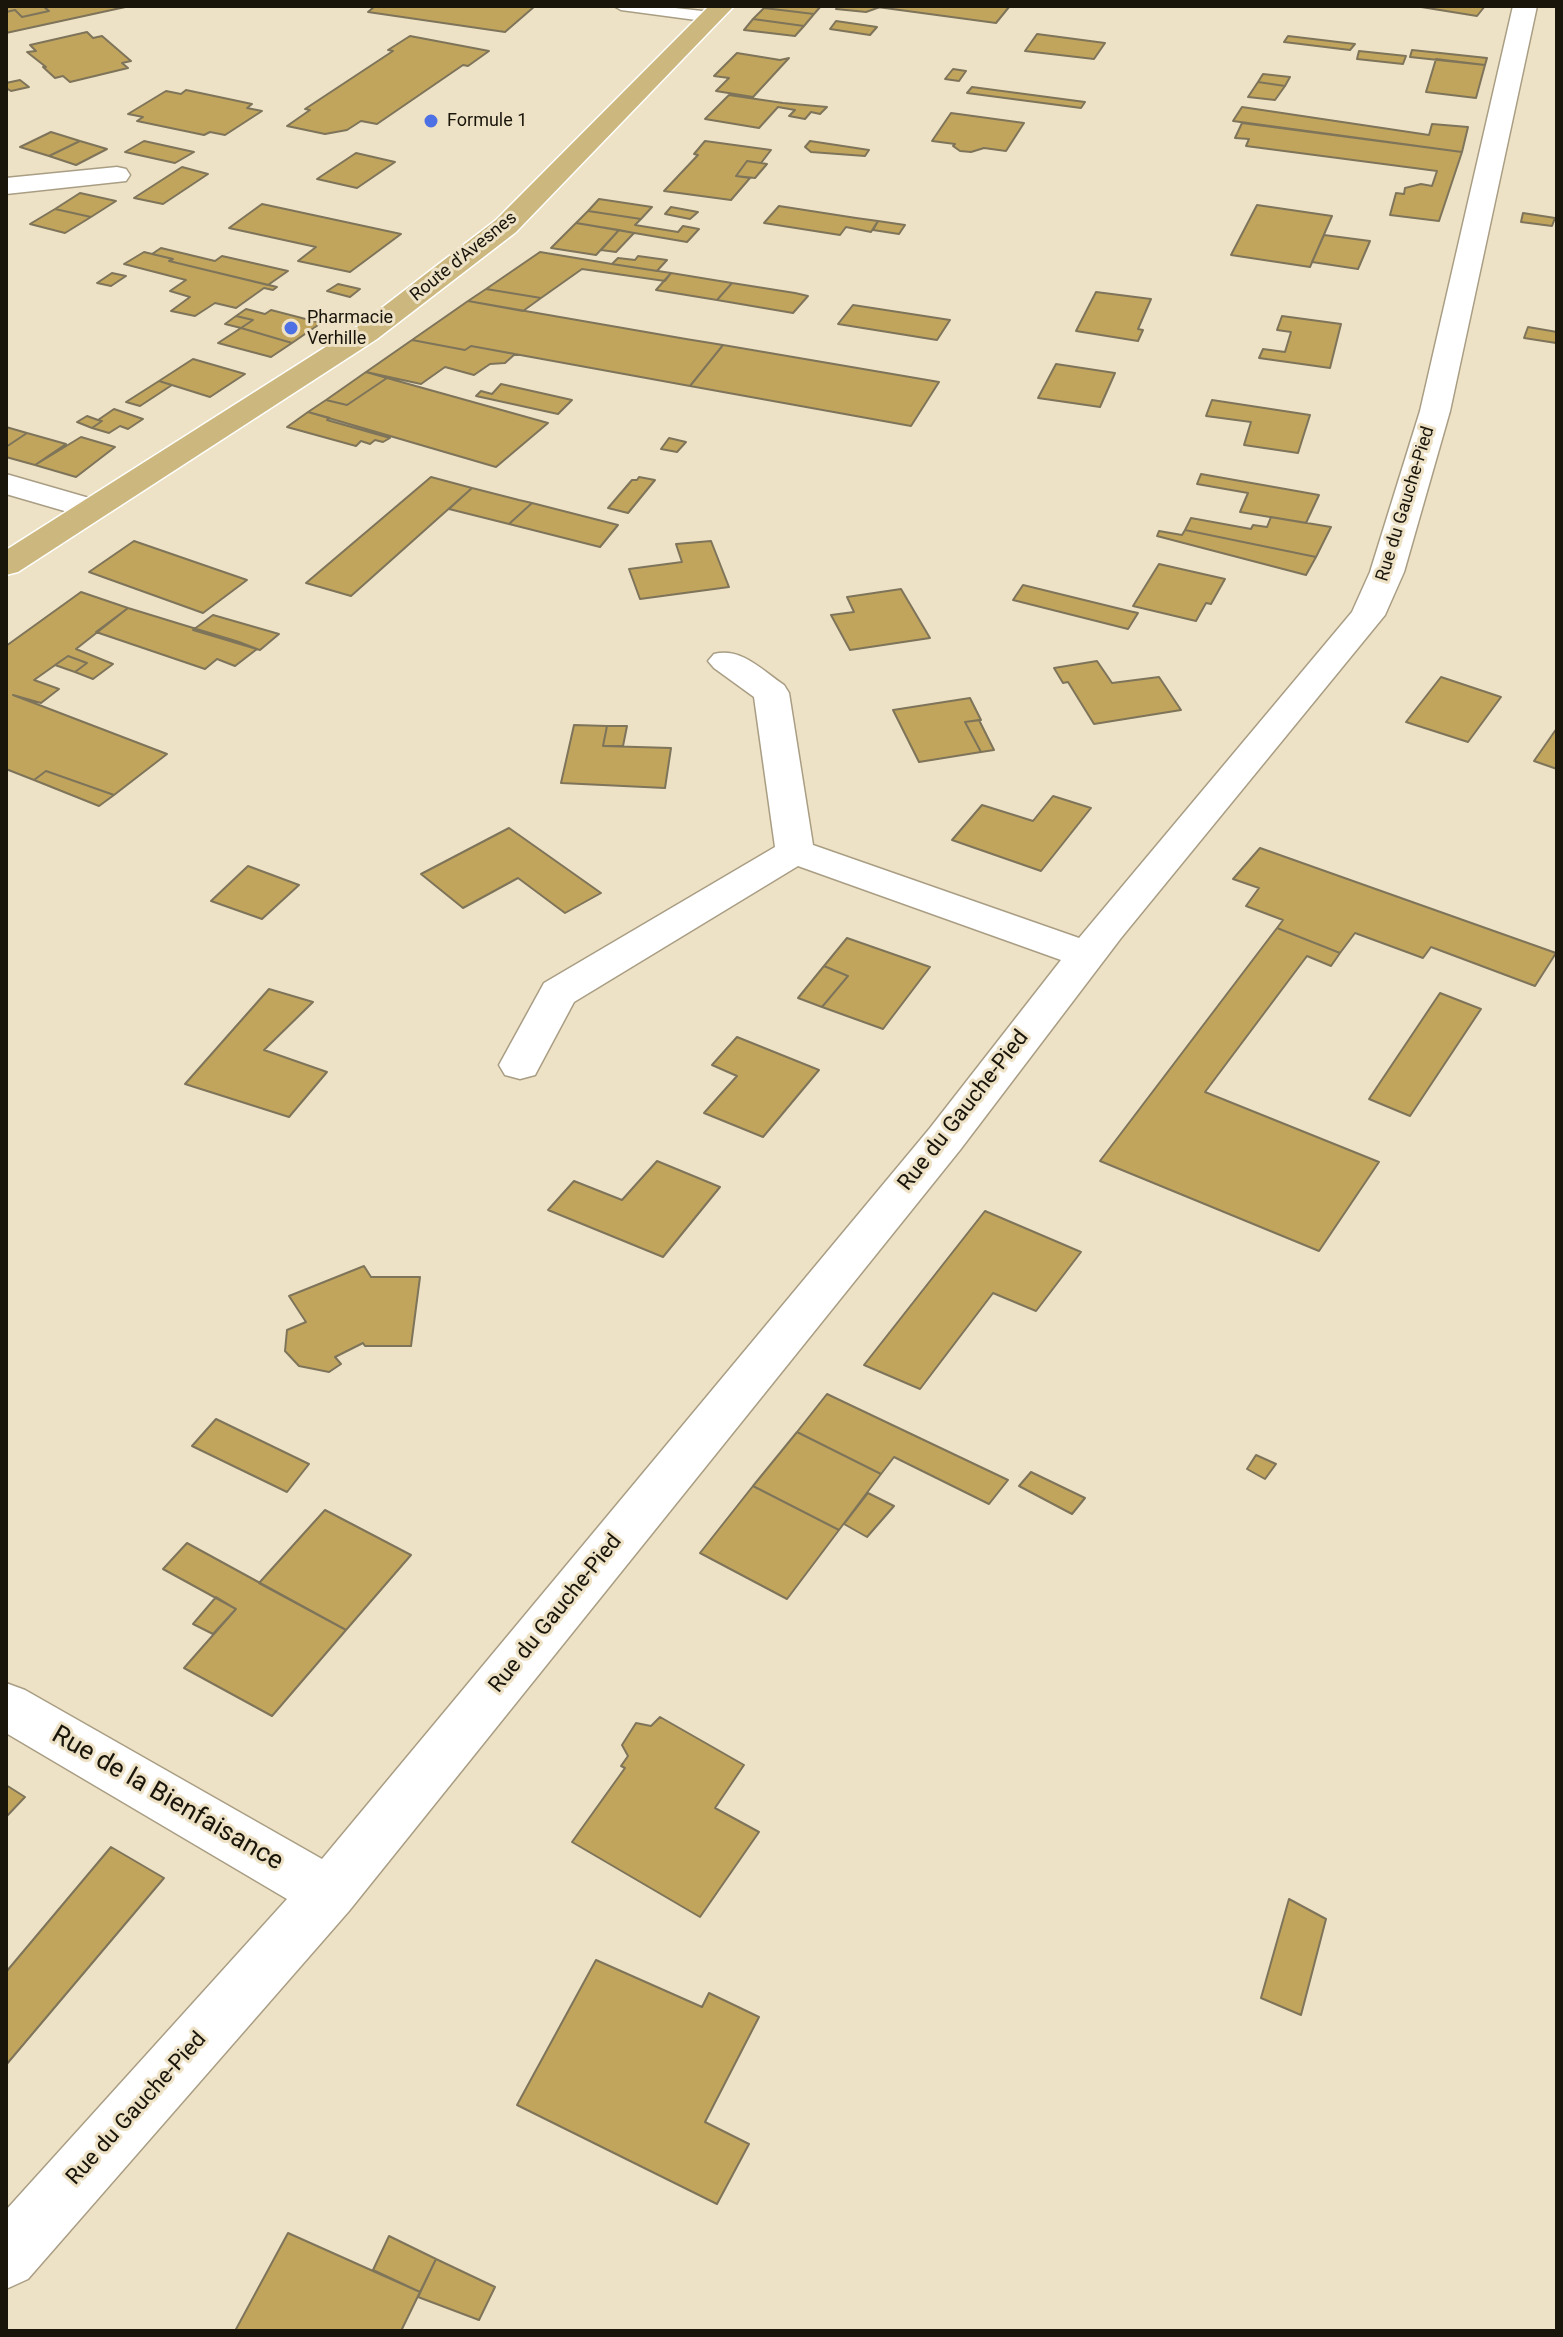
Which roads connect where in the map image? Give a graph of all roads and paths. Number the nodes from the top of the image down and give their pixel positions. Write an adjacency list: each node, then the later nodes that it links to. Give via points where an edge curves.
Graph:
1 (621, 6): 3 (lane)
2 (1525, 6): 11 (street, Rue du Gauche-Pied, via 1435,411 1387,572 1368,615)
3 (716, 12): 7 (main road, Route d'Avesnes, via 506,226 367,333)
4 (117, 175): 5 (street)
5 (6, 186)
6 (6, 484): 7 (street)
7 (92, 509): 8 (main road, Route d'Avesnes)
8 (6, 565)
9 (726, 661): 10 (street, via 771,693)
10 (795, 852): 11 (street); 12 (street, via 558,993)
11 (1086, 955): 14 (street, Rue du Gauche-Pied, via 945,1139)
12 (520, 1065)
13 (6, 1706): 14 (street, Rue de la Bienfaisance)
14 (329, 1893): 15 (street, Rue du Gauche-Pied)
15 (6, 2257)

